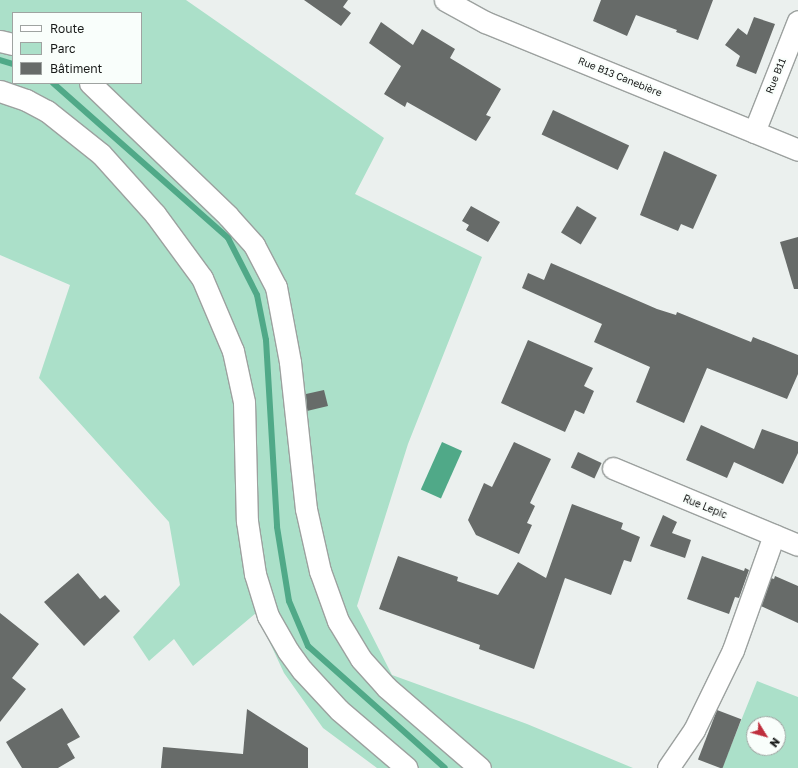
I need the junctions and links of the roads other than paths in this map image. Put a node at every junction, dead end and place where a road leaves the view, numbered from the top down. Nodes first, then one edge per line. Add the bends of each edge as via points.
1 (452, 2) edge
2 (798, 21) edge
3 (0, 41) edge
4 (12, 44) edge
5 (91, 84) edge
6 (0, 91) edge
7 (754, 132) junction
8 (798, 150) edge
9 (613, 468) dead end
10 (774, 535) junction
11 (798, 545) edge
12 (407, 768) edge
13 (480, 768) edge
14 (668, 768) edge

1 - 7 street, Rue B13 Canebière
2 - 7 street, Rue B11
3 - 4 street
5 - 13 street via 228,216 254,245 278,294 290,362 306,509 320,571 338,621 361,658 386,687
6 - 12 street via 47,111 101,154 155,214 202,278 233,351 244,402 247,521 255,574 268,616 302,670 339,710
7 - 8 street, Rue B13 Canebière
9 - 10 street, Rue Lepic
10 - 11 street, Rue Lepic
10 - 14 street via 733,650 694,730

